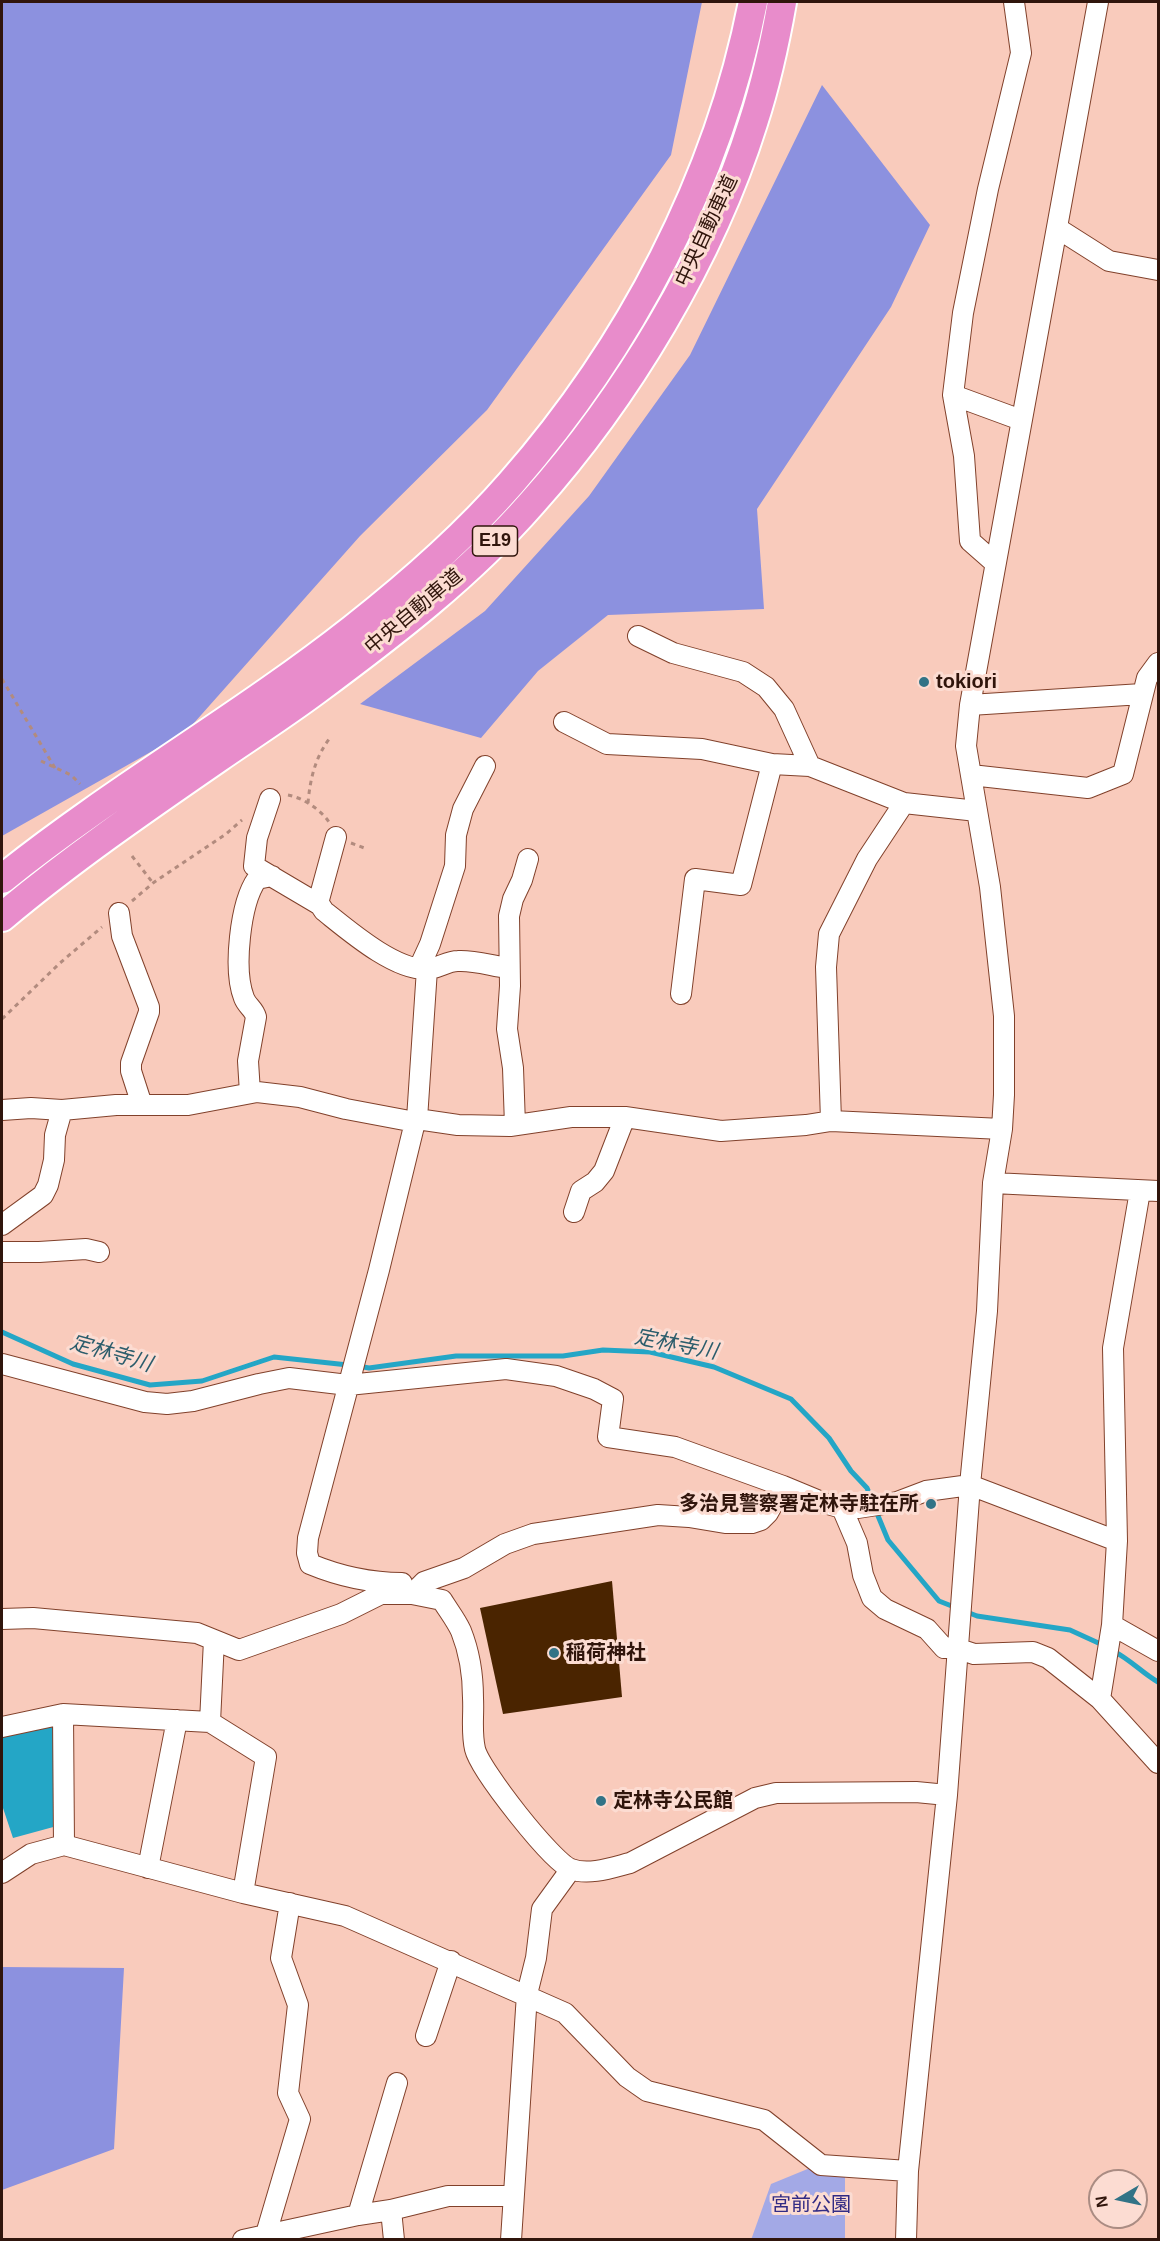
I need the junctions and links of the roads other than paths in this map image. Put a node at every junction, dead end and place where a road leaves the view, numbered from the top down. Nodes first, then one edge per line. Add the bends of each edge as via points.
1 (753, 2) edge
2 (782, 2) edge
3 (1014, 2) edge
4 (1098, 2) edge
5 (1057, 228) junction
6 (1158, 270) edge
7 (953, 395) junction
8 (1022, 420) junction
9 (995, 563) junction
10 (638, 636) dead end
11 (1158, 663) edge
12 (1143, 694) junction
13 (970, 705) junction
14 (564, 722) dead end
15 (772, 764) junction
16 (485, 766) dead end
17 (810, 766) junction
18 (971, 775) junction
19 (270, 799) road end
20 (904, 803) junction
21 (977, 811) junction
22 (336, 837) road end
23 (528, 859) dead end
24 (272, 876) junction
25 (2, 879) edge
26 (318, 903) junction
27 (119, 913) road end
28 (2, 917) edge
29 (508, 968) junction
30 (423, 969) junction
31 (681, 994) dead end
32 (250, 1093) junction
33 (142, 1105) junction
34 (2, 1110) edge
35 (62, 1110) junction
36 (625, 1117) junction
37 (416, 1121) junction
38 (831, 1121) junction
39 (514, 1125) junction
40 (1002, 1128) junction
41 (993, 1184) junction
42 (1149, 1191) edge
43 (574, 1212) dead end
44 (2, 1225) edge
45 (2, 1252) edge
46 (99, 1252) dead end
47 (2, 1364) edge
48 (348, 1385) junction
49 (970, 1485) junction
50 (783, 1486) junction
51 (842, 1508) junction
52 (1117, 1540) junction
53 (415, 1590) junction
54 (2, 1619) edge
55 (1112, 1625) junction
56 (214, 1640) junction
57 (959, 1648) junction
58 (1158, 1652) edge
59 (1100, 1698) junction
60 (63, 1714) junction
61 (177, 1720) junction
62 (210, 1722) junction
63 (2, 1727) edge
64 (1158, 1763) edge
65 (947, 1795) junction
66 (64, 1845) junction
67 (148, 1868) junction
68 (571, 1869) junction
69 (2, 1873) edge
70 (243, 1893) junction
71 (290, 1903) junction
72 (451, 1961) junction
73 (527, 1994) junction
74 (426, 2036) dead end
75 (397, 2083) dead end
76 (908, 2171) junction
77 (513, 2196) junction
78 (391, 2210) junction
79 (358, 2215) junction
80 (266, 2234) junction
81 (243, 2240) edge
82 (394, 2240) edge
83 (511, 2240) edge
84 (906, 2240) edge

1 - 25 highway, 中央自動車道 / E19 via 724,114 666,254 595,375 510,484 458,538 352,629
2 - 28 highway, 中央自動車道 / E19 via 753,124 693,267 620,391 531,505 476,560 368,651 96,843
3 - 7 street via 1021,53 963,313
4 - 5 street
5 - 6 street via 1109,261
5 - 8 street
7 - 8 street
7 - 9 street via 964,456 970,541
8 - 9 street
9 - 13 street
10 - 17 street via 673,653 743,672 766,687 784,710
11 - 12 street via 1147,678
12 - 13 street
12 - 18 street via 1124,774 1088,788
13 - 18 street via 966,746
14 - 15 street via 607,744 702,749
15 - 17 street
15 - 31 street via 741,885 695,879
16 - 30 street via 463,809 456,835 455,866
17 - 20 street
18 - 21 street
19 - 24 street via 257,838 254,866
20 - 21 street
20 - 38 street via 867,859 829,934 826,967
21 - 40 street via 1004,1016
22 - 26 street
23 - 29 street via 509,916
24 - 26 street
24 - 32 street via 257,879 252,886 239,956 244,999 256,1017 248,1061
26 - 30 street via 374,950
27 - 33 street via 122,936 149,1007 131,1062
29 - 30 street via 460,960
29 - 39 street via 507,1029 513,1068
30 - 37 street
32 - 33 street via 188,1105
32 - 37 street via 300,1097
33 - 35 street
34 - 35 street
35 - 44 street via 54,1160 43,1195
36 - 38 street via 721,1131
36 - 39 street via 571,1117
36 - 43 street via 604,1171 581,1191
37 - 39 street
37 - 48 street
38 - 40 street
40 - 41 street
41 - 42 street
41 - 49 street via 987,1311
42 - 52 street via 1113,1348
45 - 46 street
47 - 48 street via 156,1403 193,1401 289,1378
48 - 50 street via 506,1369 556,1376 613,1399 608,1437 675,1447
48 - 53 street via 308,1538 310,1564 347,1576 408,1582
49 - 51 street via 926,1491 897,1502
49 - 52 street
49 - 57 street
50 - 51 street
50 - 53 street via 768,1513 752,1523 657,1515 532,1534 464,1568 424,1582
51 - 57 street via 872,1598 885,1609 927,1629 944,1648
52 - 55 street
53 - 56 street via 381,1594 341,1614 239,1650
53 - 68 street via 442,1600 461,1631 470,1664 472,1729 480,1762 532,1830
54 - 56 street via 33,1618 197,1633
55 - 58 street
55 - 59 street
56 - 62 street
57 - 59 street via 974,1654 1034,1652
57 - 65 street
59 - 64 street
60 - 61 street
60 - 63 street
60 - 66 street
61 - 62 street
61 - 67 street
62 - 70 street via 267,1757
65 - 68 street via 776,1793 755,1798 630,1863
65 - 76 street
66 - 67 street
66 - 69 street via 31,1854
67 - 70 street
68 - 73 street via 542,1909
70 - 71 street
71 - 72 street via 345,1916
71 - 80 street via 281,1958 298,2005 288,2092 300,2119
72 - 73 street
72 - 74 street
73 - 76 street via 565,2013 627,2077 647,2091 764,2120 821,2165
73 - 77 street
75 - 79 street
76 - 84 street
77 - 78 street via 448,2196
77 - 83 street
78 - 79 street
78 - 82 street
79 - 80 street
80 - 81 street

